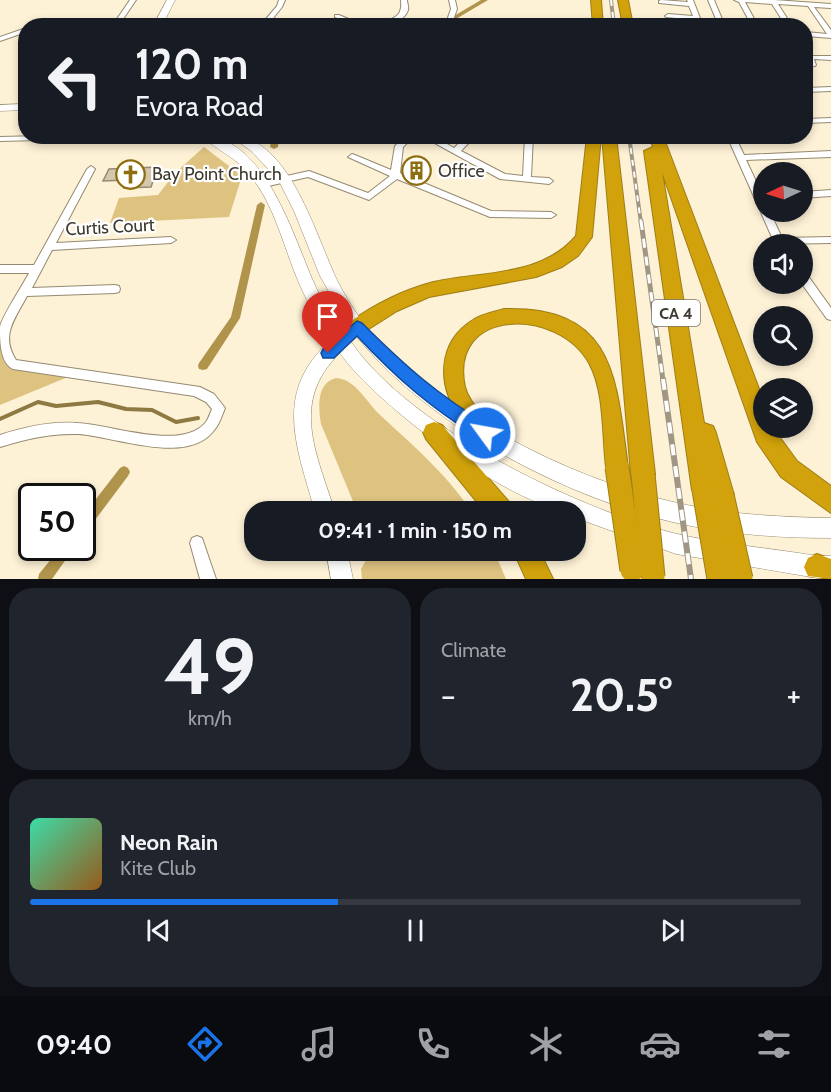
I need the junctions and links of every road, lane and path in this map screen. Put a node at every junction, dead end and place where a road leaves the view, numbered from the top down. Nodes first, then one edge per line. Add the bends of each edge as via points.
1 (133, 0) edge
2 (171, 0) edge
3 (177, 0) edge
4 (282, 0) edge
5 (404, 0) edge
6 (452, 0) edge
7 (596, 0) edge
8 (623, 0) edge
9 (711, 0) edge
10 (739, 0) edge
11 (661, 2) dead end
12 (690, 2) edge
13 (774, 2) junction
14 (809, 4) junction
15 (831, 6) edge
16 (337, 16) dead end
17 (668, 16) dead end
18 (121, 18) edge
19 (161, 18) edge
20 (169, 18) edge
21 (270, 18) edge
22 (342, 18) edge
23 (397, 18) edge
24 (451, 18) edge
25 (597, 18) edge
26 (626, 18) edge
27 (695, 18) joint
28 (719, 18) edge
29 (750, 18) edge
30 (784, 18) edge
31 (18, 33) edge
32 (813, 34) edge
33 (831, 35) edge
34 (0, 39) edge
35 (813, 55) edge
36 (831, 58) edge
37 (831, 89) edge
38 (813, 90) edge
39 (18, 107) edge
40 (0, 108) edge
41 (813, 120) edge
42 (831, 120) edge
43 (0, 139) edge
44 (18, 139) edge
45 (218, 144) edge
46 (250, 144) edge
47 (401, 144) edge
48 (444, 144) edge
49 (463, 144) edge
50 (529, 144) edge
51 (593, 144) edge
52 (610, 144) edge
53 (649, 144) edge
54 (659, 144) edge
55 (735, 144) edge
56 (457, 150) junction
57 (831, 154) edge
58 (352, 157) dead end
59 (741, 158) junction
60 (92, 169) dead end
61 (395, 176) junction
62 (286, 179) junction
63 (527, 179) junction
64 (549, 181) dead end
65 (753, 183) edge
66 (264, 184) junction
67 (831, 193) edge
68 (813, 194) edge
69 (551, 215) dead end
70 (171, 240) dead end
71 (831, 240) edge
72 (813, 241) edge
73 (51, 247) junction
74 (0, 269) edge
75 (37, 269) junction
76 (115, 289) dead end
77 (813, 289) edge
78 (24, 292) junction
79 (831, 294) edge
80 (818, 295) junction
81 (0, 311) edge
82 (13, 311) junction
83 (831, 316) edge
84 (357, 327) junction
85 (339, 341) junction
86 (434, 432) junction
87 (485, 433) junction
88 (0, 441) edge
89 (713, 493) junction
90 (322, 501) edge
91 (492, 501) edge
92 (831, 501) edge
93 (831, 528) edge
94 (197, 543) dead end
95 (338, 561) edge
96 (531, 561) edge
97 (826, 569) edge
98 (643, 576) edge
99 (208, 579) edge
100 (342, 579) edge
101 (540, 579) edge
102 (719, 579) edge
103 (741, 579) edge

1 - 18 street
2 - 19 main road
3 - 20 main road
4 - 21 street
5 - 23 street via 405,10
6 - 24 street
7 - 25 highway
8 - 26 highway
9 - 28 street
10 - 13 street
10 - 29 street
11 - 12 street
12 - 27 street
13 - 14 street
13 - 30 street
14 - 15 street
14 - 33 street
16 - 22 street
17 - 27 street
31 - 34 street
32 - 33 street
35 - 36 street
37 - 38 street
39 - 40 main road
41 - 42 street
43 - 44 street
45 - 66 main road via 250,166
46 - 62 main road
47 - 61 street
48 - 56 street
49 - 56 street
50 - 63 street
51 - 84 highway via 585,237 567,257 544,268 429,291 384,310
52 - 98 highway, CA 4, bridge via 643,474
53 - 89 highway, CA 4 via 680,340
54 - 92 highway via 765,435 789,469
55 - 59 street
56 - 63 street via 503,177
57 - 59 street
58 - 61 street
59 - 65 street
60 - 73 street
61 - 62 street via 369,197 320,176
61 - 69 street via 490,214
62 - 66 street
62 - 84 main road via 324,269
63 - 64 street
66 - 85 main road via 303,276
67 - 68 street
70 - 73 street, Curtis Court
71 - 72 street
73 - 75 street
74 - 75 street
75 - 78 street
76 - 78 street
77 - 80 street
78 - 82 street
79 - 80 street
80 - 83 street
81 - 82 street
82 - 88 street via 2,333 3,350 13,364 178,387 210,398 219,408 215,424 193,440 132,439 87,429 56,429
84 - 85 main road
84 - 87 main road via 393,365 440,404
85 - 86 main road via 374,382
85 - 90 main road via 310,375 301,401 302,429
86 - 91 highway
86 - 97 main road via 563,504 671,542
87 - 93 main road via 572,478 666,510 775,528
87 - 98 highway, bridge via 455,388 453,369 457,351 472,331 492,318 528,314 565,326 581,338 595,354 604,379 617,467
89 - 102 highway, bridge
89 - 103 highway, bridge
94 - 99 street
95 - 100 main road
96 - 101 highway

